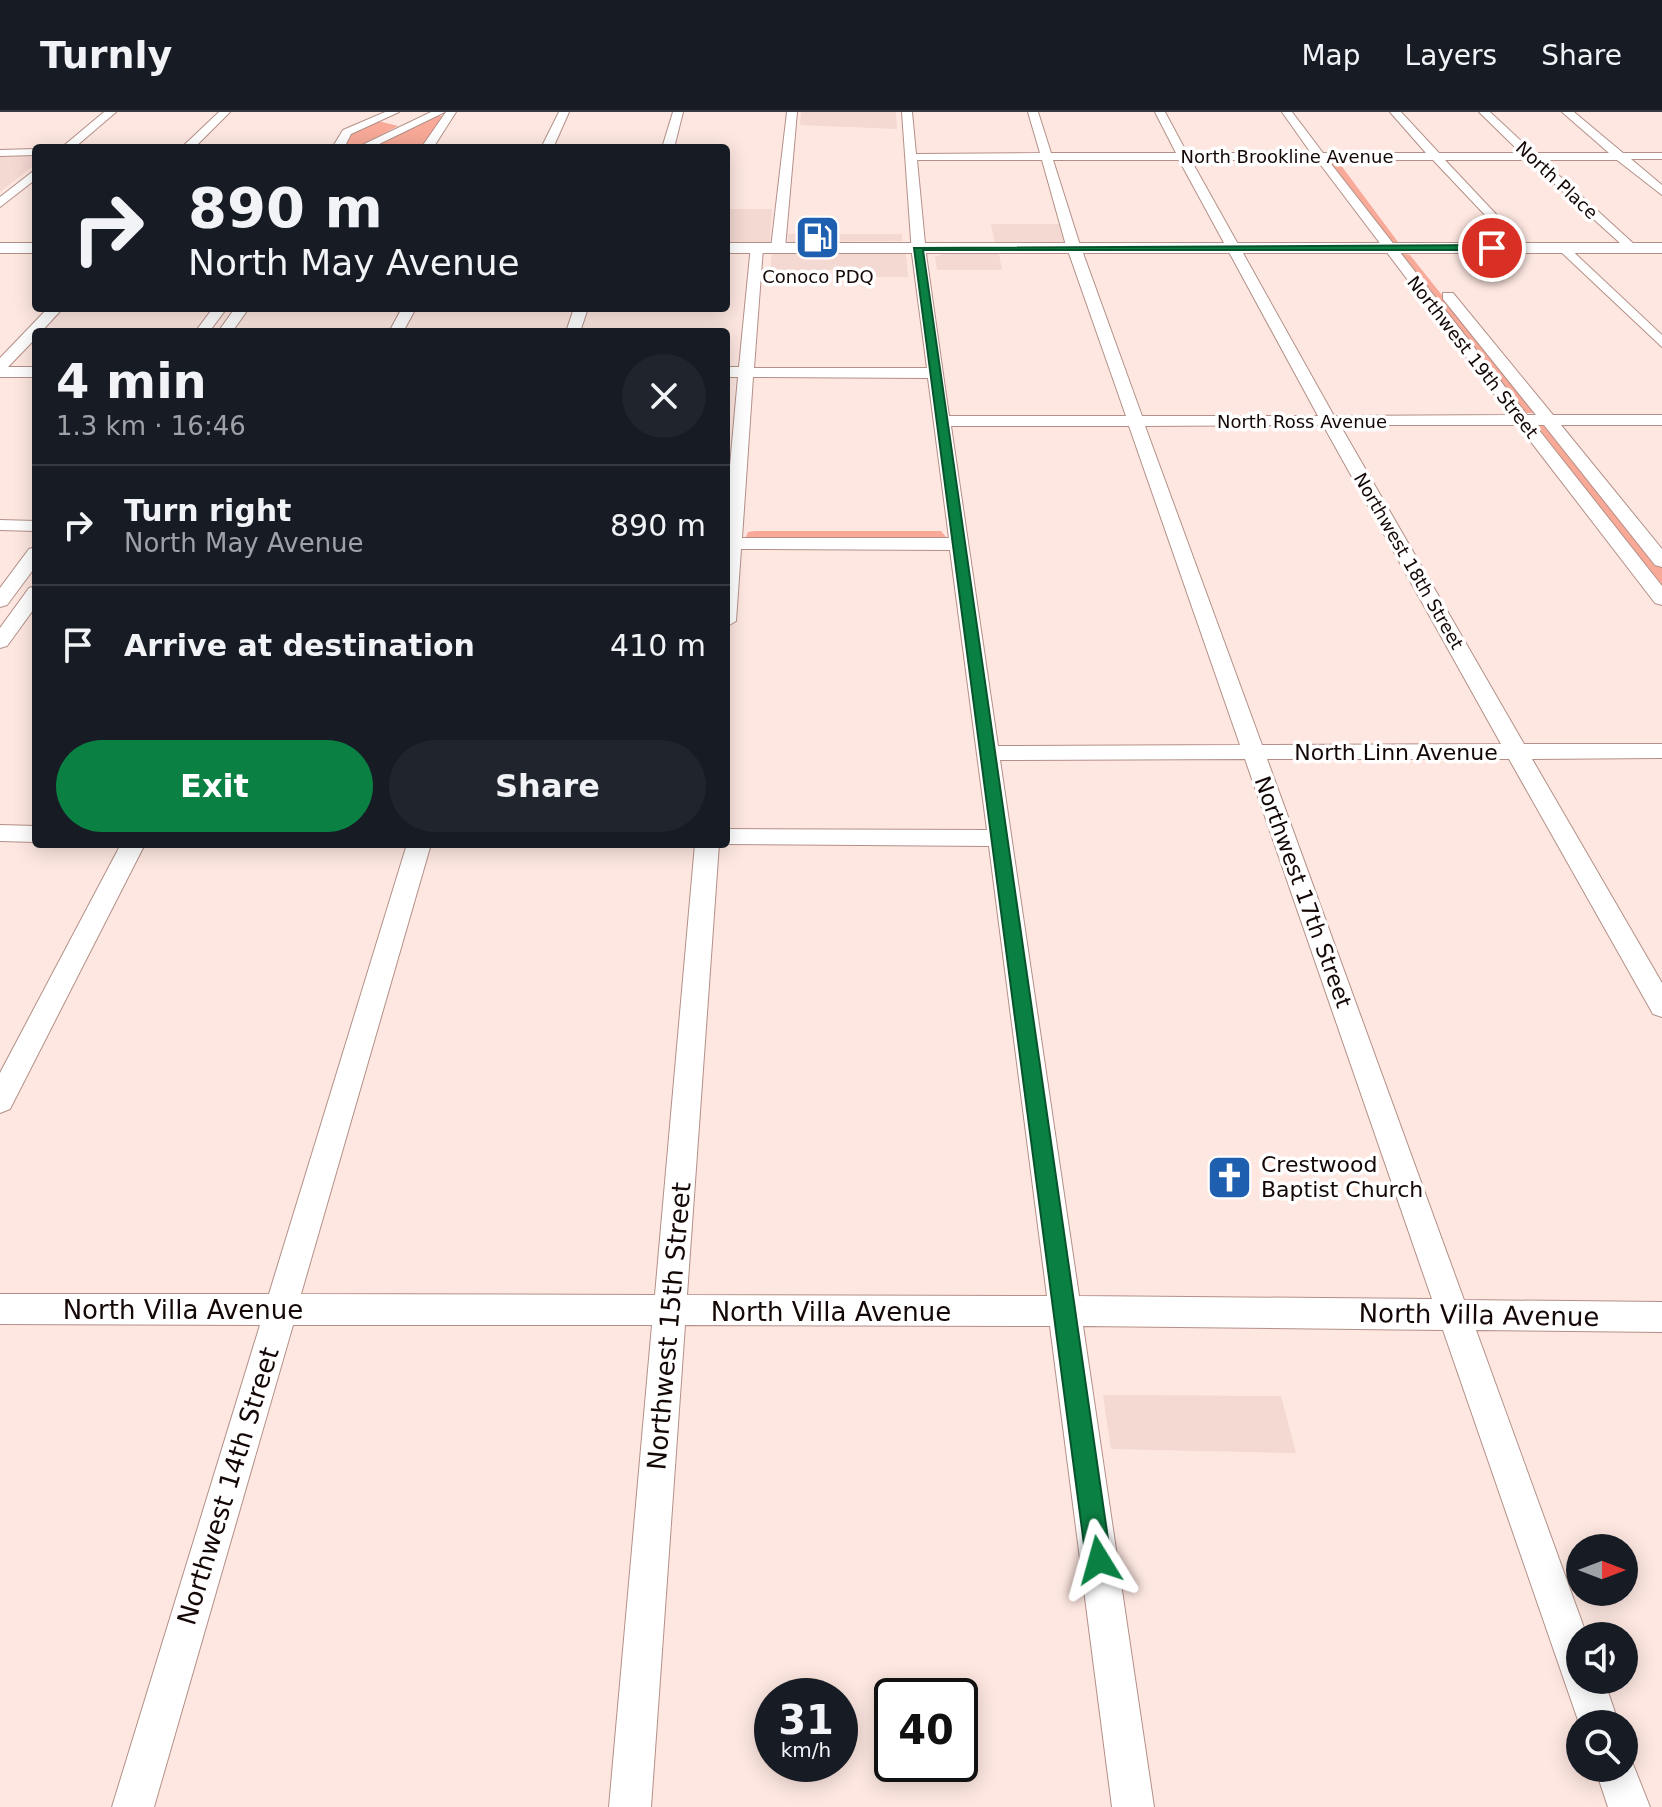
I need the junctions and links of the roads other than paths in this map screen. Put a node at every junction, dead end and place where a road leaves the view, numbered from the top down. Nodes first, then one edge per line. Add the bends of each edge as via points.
1 (111, 112) edge
2 (225, 112) edge
3 (394, 112) edge
4 (440, 112) edge
5 (451, 112) edge
6 (564, 112) edge
7 (678, 112) edge
8 (792, 112) edge
9 (907, 112) edge
10 (1033, 112) edge
11 (1160, 112) edge
12 (1287, 112) edge
13 (1304, 112) edge
14 (1395, 112) edge
15 (1484, 112) edge
16 (1567, 112) edge
17 (360, 115) dead end
18 (377, 118) junction
19 (410, 124) junction
20 (72, 144) edge
21 (191, 144) edge
22 (340, 144) edge
23 (370, 144) edge
24 (430, 144) edge
25 (549, 144) edge
26 (669, 144) edge
27 (32, 152) edge
28 (0, 153) edge
29 (1046, 156) junction
30 (1182, 156) junction
31 (1319, 156) junction
32 (1338, 156) junction
33 (1436, 156) junction
34 (1531, 156) junction
35 (1620, 156) junction
36 (1662, 156) edge
37 (911, 157) junction
38 (32, 176) edge
39 (1662, 191) edge
40 (0, 203) edge
41 (0, 248) edge
42 (32, 248) edge
43 (730, 248) edge
44 (756, 248) junction
45 (778, 248) junction
46 (918, 248) junction
47 (1074, 248) junction
48 (1231, 248) junction
49 (1387, 248) junction
50 (1409, 248) junction
51 (1520, 248) junction
52 (1565, 248) junction
53 (1630, 248) junction
54 (1662, 248) edge
55 (52, 312) edge
56 (38, 328) edge
57 (32, 335) edge
58 (1662, 343) edge
59 (0, 370) edge
60 (32, 372) edge
61 (730, 372) edge
62 (747, 372) junction
63 (935, 373) junction
64 (1330, 420) junction
65 (1522, 420) junction
66 (1548, 420) junction
67 (1662, 420) edge
68 (942, 421) junction
69 (1136, 421) junction
70 (0, 525) edge
71 (32, 526) edge
72 (730, 535) edge
73 (958, 536) junction
74 (0, 542) edge
75 (32, 542) edge
76 (32, 558) edge
77 (1662, 561) edge
78 (32, 598) edge
79 (1662, 599) edge
80 (0, 601) edge
81 (0, 642) edge
82 (1662, 751) edge
83 (1253, 752) junction
84 (1517, 752) junction
85 (986, 753) junction
86 (0, 833) edge
87 (32, 834) edge
88 (730, 837) edge
89 (998, 838) junction
90 (131, 848) edge
91 (418, 848) edge
92 (707, 848) edge
93 (1662, 1007) edge
94 (0, 1101) edge
95 (0, 1309) edge
96 (280, 1310) junction
97 (1064, 1311) junction
98 (670, 1312) junction
99 (1453, 1315) junction
100 (1662, 1317) edge
101 (1566, 1631) edge
102 (1620, 1782) edge
103 (133, 1807) edge
104 (630, 1807) edge
105 (1133, 1807) edge
106 (1629, 1807) edge

1 - 20 street
2 - 21 street
3 - 18 street
4 - 19 street
5 - 24 street
6 - 25 street
7 - 26 street
8 - 45 street
9 - 37 street
10 - 29 street, Northwest 17th Street
11 - 30 street, Northwest 18th Street
12 - 31 street, Northwest 19th Street
13 - 32 street, Northwest 19th Street
14 - 33 street
15 - 34 street, North Place
16 - 35 street
17 - 18 street
18 - 19 street
18 - 22 street via 347,132
19 - 23 street
27 - 28 street
29 - 30 street, North Brookline Avenue
29 - 37 street, North Brookline Avenue
29 - 47 street, Northwest 17th Street
30 - 31 street, North Brookline Avenue
30 - 48 street, Northwest 18th Street
31 - 32 street, North Brookline Avenue
31 - 49 street, Northwest 19th Street
32 - 33 street, North Brookline Avenue
32 - 50 street, Northwest 19th Street
33 - 34 street, North Brookline Avenue
33 - 51 street
34 - 35 street, North Brookline Avenue
34 - 53 street, North Place
35 - 36 street, North Brookline Avenue
35 - 39 street
37 - 46 street
38 - 40 street
41 - 42 main road
43 - 44 main road
44 - 45 main road
44 - 62 street
45 - 46 main road
46 - 47 main road
46 - 63 street
47 - 48 main road
47 - 69 street, Northwest 17th Street
48 - 49 main road
48 - 64 street, Northwest 18th Street
49 - 50 main road
49 - 65 street, Northwest 19th Street
50 - 51 main road
50 - 66 street, Northwest 19th Street
51 - 52 main road
52 - 53 main road
52 - 58 street
53 - 54 main road
55 - 56 street
57 - 59 street
59 - 60 street
61 - 62 street
62 - 63 street
62 - 72 street
63 - 68 street
64 - 65 street, North Ross Avenue
64 - 69 street, North Ross Avenue
64 - 84 street, Northwest 18th Street
65 - 66 street, North Ross Avenue
65 - 79 street, Northwest 19th Street
66 - 67 street, North Ross Avenue
66 - 77 street, Northwest 19th Street
68 - 69 street, North Ross Avenue
68 - 73 street
69 - 83 street, Northwest 17th Street
70 - 71 street
72 - 73 street
73 - 85 street
74 - 75 street
76 - 80 street
78 - 81 street
82 - 84 street, North Linn Avenue
83 - 84 street, North Linn Avenue
83 - 85 street, North Linn Avenue
83 - 99 street, Northwest 17th Street
84 - 93 street, Northwest 18th Street
85 - 89 street
86 - 87 street
88 - 89 street
89 - 97 street
90 - 94 street
91 - 96 street, Northwest 14th Street
92 - 98 street, Northwest 15th Street
95 - 96 street, North Villa Avenue
96 - 98 street, North Villa Avenue
96 - 103 street, Northwest 14th Street
97 - 98 street, North Villa Avenue
97 - 99 street, North Villa Avenue
97 - 105 street
98 - 104 street, Northwest 15th Street
99 - 100 street, North Villa Avenue
99 - 101 street, Northwest 17th Street
102 - 106 street

